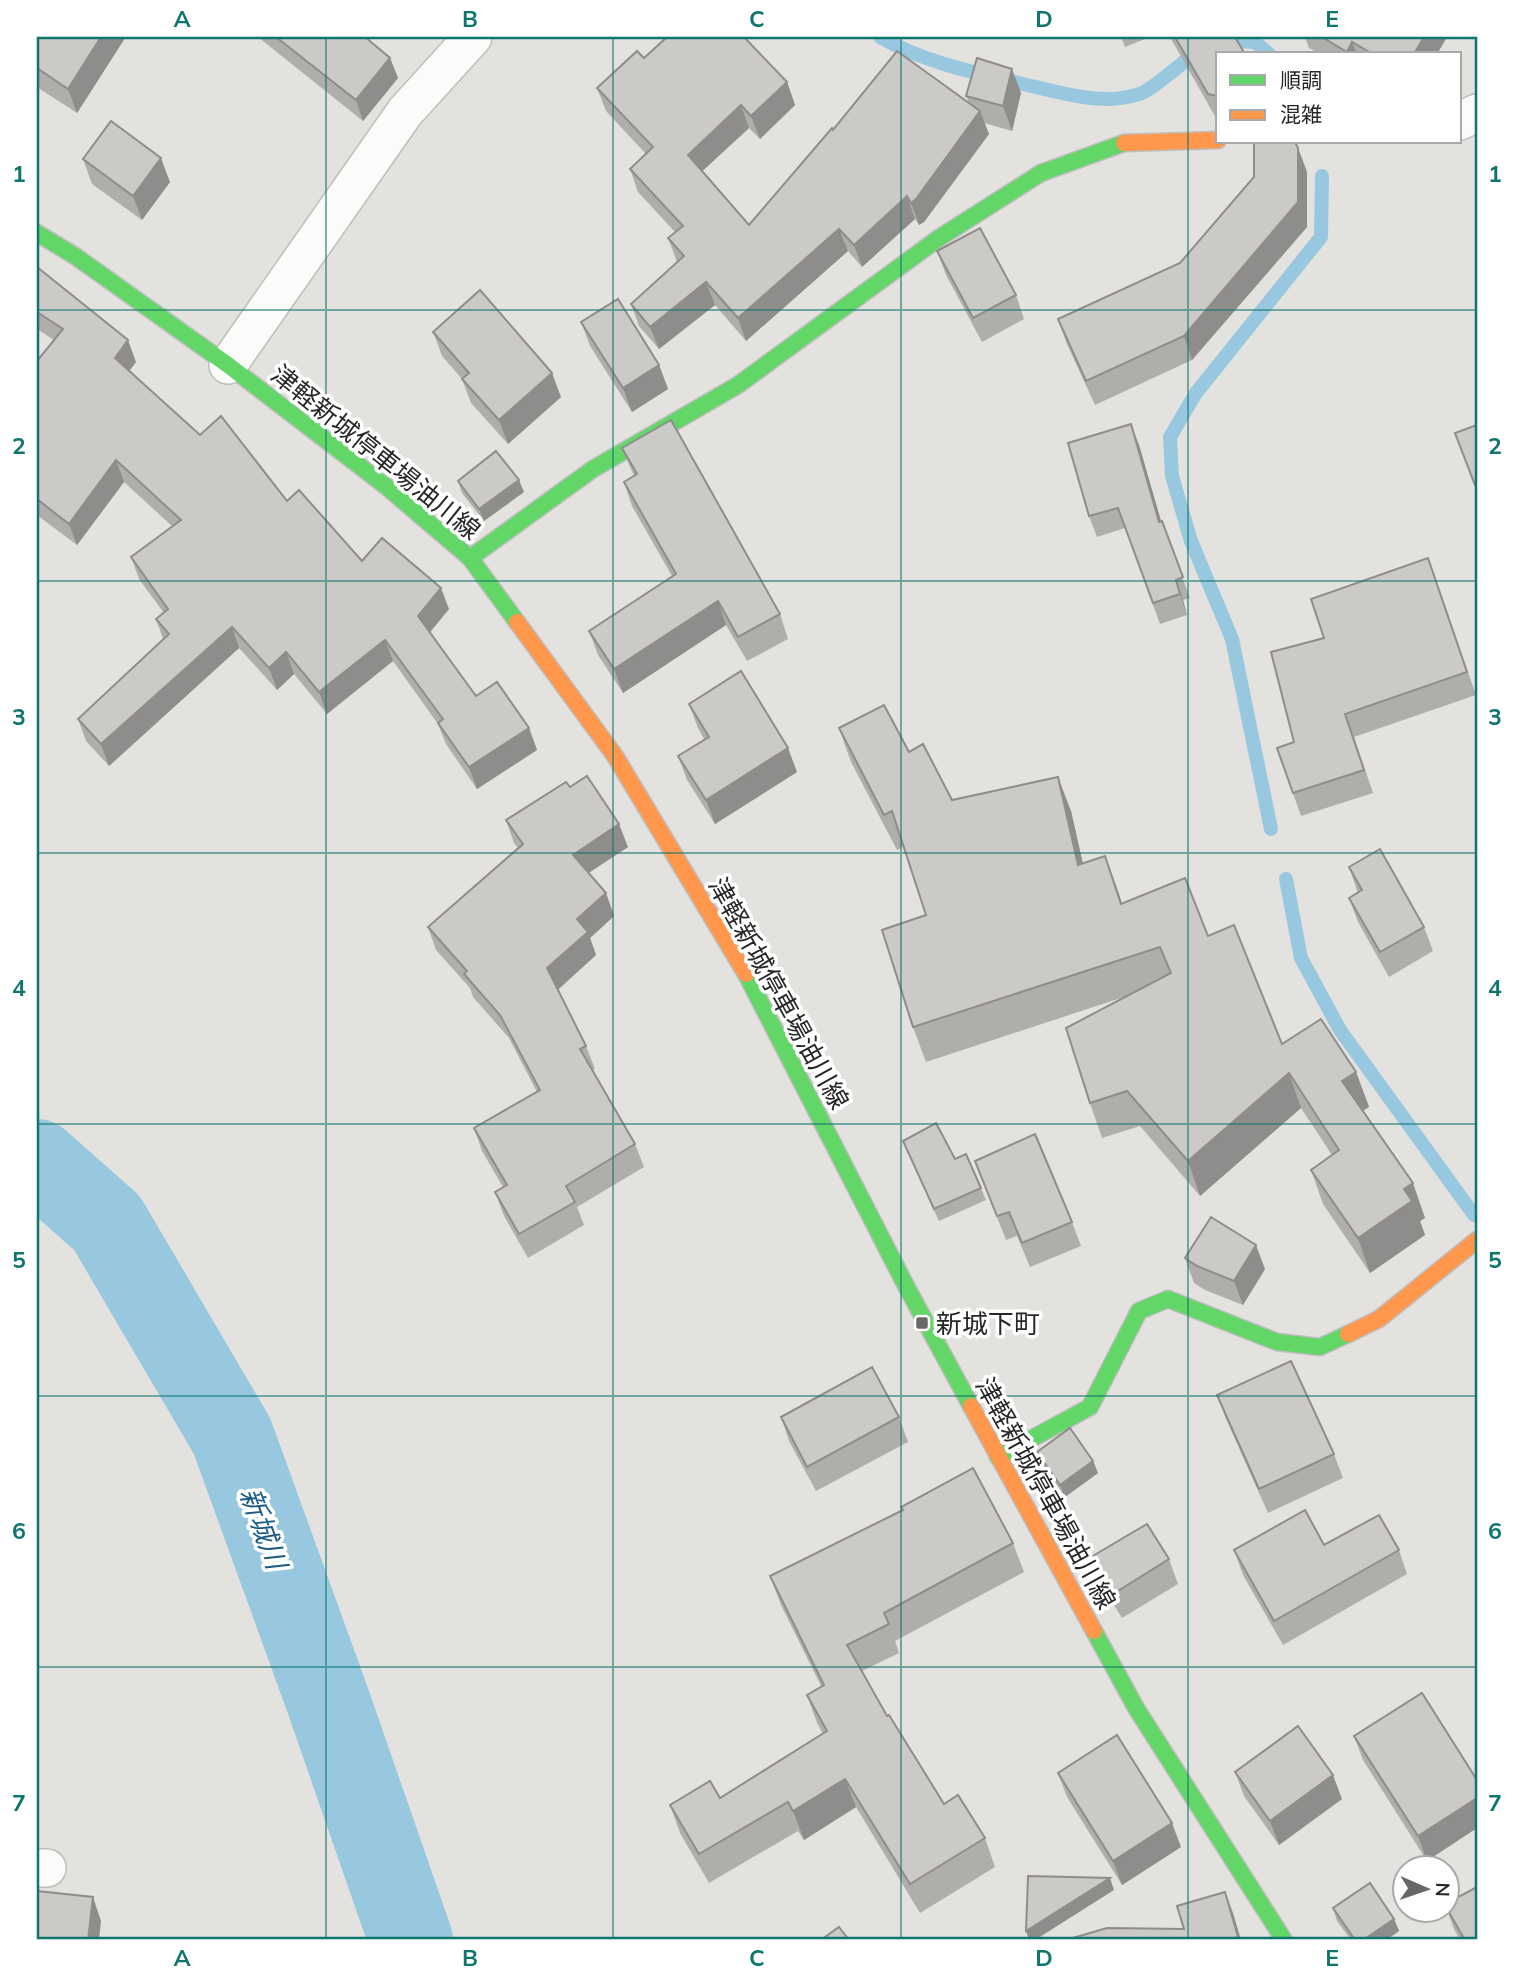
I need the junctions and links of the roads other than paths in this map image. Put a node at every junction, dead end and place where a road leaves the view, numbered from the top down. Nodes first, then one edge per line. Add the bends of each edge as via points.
1 (473, 37) edge
2 (1216, 141) edge
3 (37, 233) edge
4 (228, 365) junction
5 (470, 558) junction
6 (1477, 1240) edge
7 (998, 1457) junction
8 (1284, 1940) edge

1 - 4 street via 405,112
2 - 5 main road via 1121,143 1041,173 939,238 738,384 593,469
3 - 4 main road, 津軽新城停車場油川線
4 - 5 main road, 津軽新城停車場油川線 via 387,487
5 - 7 main road, 津軽新城停車場油川線 via 615,756 754,988
6 - 7 main road via 1379,1320 1320,1347 1277,1342 1168,1299 1139,1311 1090,1407
7 - 8 main road, 津軽新城停車場油川線 via 1136,1708

